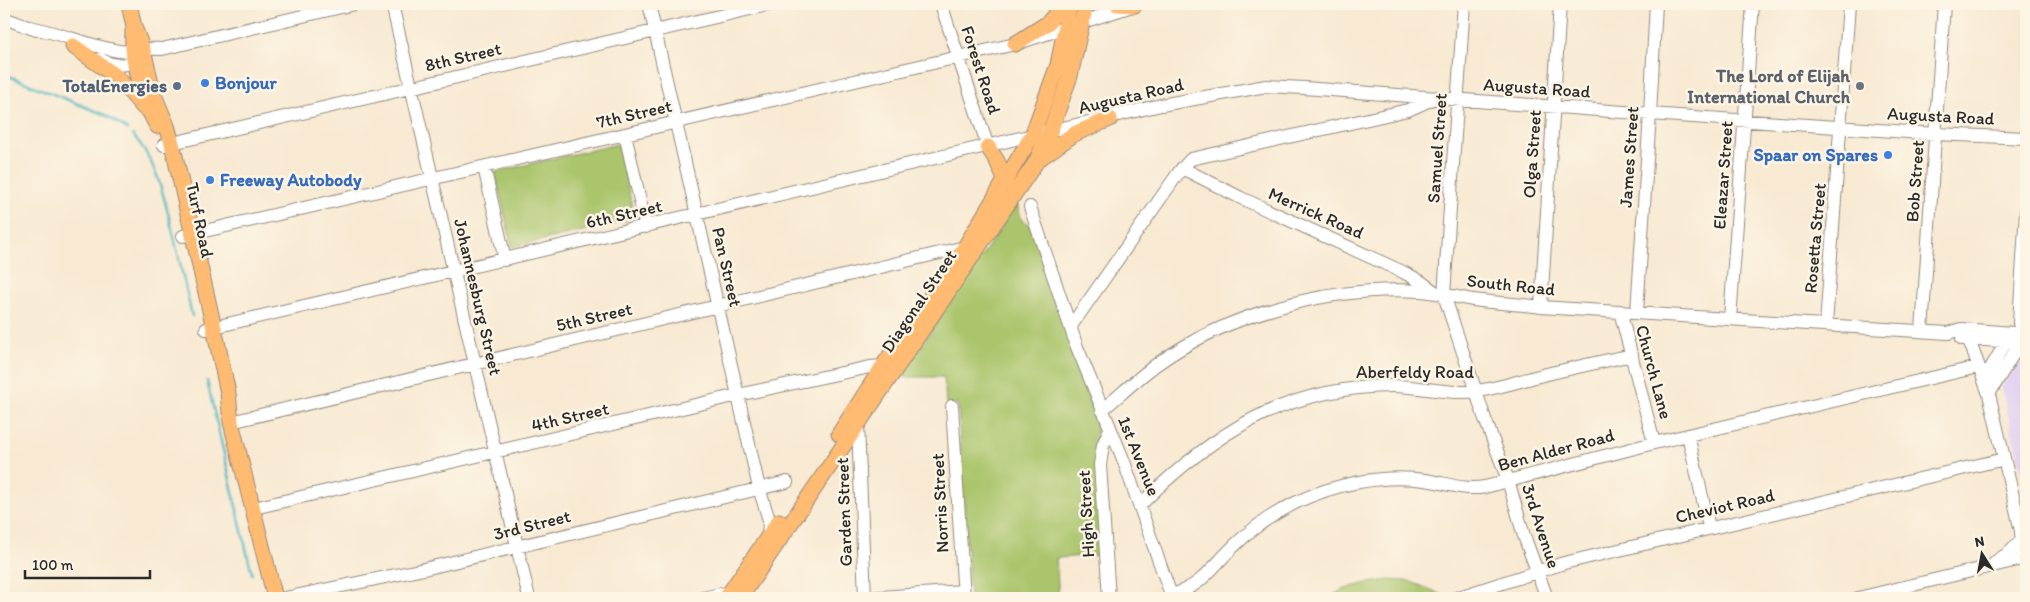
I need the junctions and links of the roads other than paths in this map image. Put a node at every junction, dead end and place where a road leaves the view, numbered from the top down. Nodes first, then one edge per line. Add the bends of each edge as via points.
1 (129, 4) edge
2 (354, 4) edge
3 (392, 4) edge
4 (649, 4) edge
5 (771, 4) edge
6 (941, 4) edge
7 (1064, 4) edge
8 (1070, 4) edge
9 (1086, 4) edge
10 (1117, 4) edge
11 (1137, 4) edge
12 (1464, 4) edge
13 (1560, 4) edge
14 (1656, 4) edge
15 (1753, 4) edge
16 (1849, 4) edge
17 (1944, 4) edge
18 (4, 18) edge
19 (1082, 22) junction
20 (29, 27) junction
21 (1065, 27) junction
22 (655, 31) junction
23 (1015, 44) junction
24 (73, 46) junction
25 (139, 56) junction
26 (959, 56) junction
27 (411, 87) junction
28 (1437, 97) junction
29 (1457, 99) junction
30 (1553, 106) junction
31 (149, 112) junction
32 (1650, 114) junction
33 (1110, 118) junction
34 (1744, 120) junction
35 (676, 122) junction
36 (1841, 127) junction
37 (1050, 132) junction
38 (625, 134) junction
39 (1936, 134) junction
40 (1032, 136) junction
41 (2026, 138) edge
42 (168, 144) junction
43 (988, 147) junction
44 (1036, 162) junction
45 (484, 167) junction
46 (1182, 168) junction
47 (432, 179) junction
48 (1006, 182) junction
49 (1030, 207) dead end
50 (2026, 210) edge
51 (697, 215) junction
52 (646, 227) junction
53 (188, 235) junction
54 (965, 247) junction
55 (505, 260) junction
56 (454, 272) junction
57 (1440, 294) junction
58 (717, 306) junction
59 (1541, 307) junction
60 (1620, 311) junction
61 (1636, 312) junction
62 (1730, 319) junction
63 (1826, 325) junction
64 (1070, 326) junction
65 (210, 329) junction
66 (1922, 331) junction
67 (1948, 333) junction
68 (2019, 335) edge
69 (1969, 340) junction
70 (1632, 355) junction
71 (475, 364) junction
72 (1978, 367) junction
73 (889, 368) junction
74 (1984, 380) junction
75 (1476, 392) junction
76 (1989, 394) junction
77 (738, 395) junction
78 (952, 406) dead end
79 (1102, 410) junction
80 (231, 422) junction
81 (858, 425) junction
82 (1110, 429) junction
83 (1688, 435) junction
84 (1654, 443) junction
85 (496, 452) junction
86 (2004, 458) junction
87 (1508, 480) junction
88 (787, 482) dead end
89 (759, 488) junction
90 (1140, 505) junction
91 (254, 508) junction
92 (1709, 527) junction
93 (768, 538) junction
94 (2023, 538) edge
95 (518, 547) junction
96 (2025, 559) edge
97 (1984, 568) junction
98 (1537, 571) junction
99 (964, 595) edge
100 (1885, 595) edge
101 (732, 596) edge
102 (1172, 597) edge
103 (275, 598) edge
104 (285, 598) edge
105 (529, 598) edge
106 (702, 598) edge
107 (866, 598) edge
108 (1109, 598) edge
109 (1456, 598) edge
110 (1547, 598) edge
111 (1858, 598) edge

1 - 25 main road, Turf Road
2 - 25 street
3 - 27 street, Johannesburg Street
4 - 22 street, Pan Street
5 - 22 street, 8th Street
6 - 26 street, Forest Road
7 - 23 main road via 1048,24
8 - 21 main road, Diagonal Street
9 - 19 main road, Diagonal Street
10 - 11 main road
11 - 19 street, 7th Street
12 - 29 street, Samuel Street
13 - 30 street, Olga Street
14 - 32 street, James Street
15 - 34 street, Eleazar Street
16 - 36 street, Rosetta Street
17 - 39 street, Bob Street
18 - 20 street
19 - 21 street, 7th Street
19 - 37 main road, Diagonal Street via 1070,76
20 - 24 street
20 - 25 street
21 - 23 street, 7th Street
21 - 40 main road, Diagonal Street via 1058,65
22 - 27 street, 8th Street
22 - 35 street, Pan Street
23 - 26 street, 7th Street
24 - 25 street via 115,66
24 - 31 main road via 111,72
25 - 31 main road, Turf Road
25 - 42 main road, Turf Road via 167,126
26 - 35 street, 7th Street
26 - 43 street, Forest Road
27 - 42 street, 8th Street
27 - 47 street, Johannesburg Street
28 - 29 street, Augusta Road
28 - 33 street, Augusta Road via 1266,86
28 - 46 street via 1408,110 1200,155
29 - 30 street, Augusta Road
29 - 57 street, Samuel Street
30 - 32 street, Augusta Road
30 - 59 street, Olga Street
31 - 42 main road, Turf Road
32 - 34 street, Augusta Road
32 - 61 street, James Street
33 - 37 street, Augusta Road
33 - 44 main road via 1074,134
34 - 36 street, Augusta Road
34 - 62 street, Eleazar Street
35 - 38 street, 7th Street
35 - 51 street, Pan Street
36 - 39 street, Augusta Road
36 - 63 street, Rosetta Street
37 - 40 street, 6th Street
37 - 44 main road, Diagonal Street
38 - 45 street, 7th Street
38 - 52 street
39 - 41 street, Augusta Road
39 - 66 street, Bob Street
40 - 43 street, 6th Street
40 - 48 main road, Diagonal Street
42 - 53 main road, Turf Road
43 - 48 main road
43 - 51 street, 6th Street
44 - 73 main road, Diagonal Street
45 - 47 street, 7th Street
45 - 55 street
46 - 57 street, Merrick Road via 1403,272
46 - 64 street
47 - 53 street, 7th Street
47 - 56 street, Johannesburg Street
48 - 54 main road, Diagonal Street
49 - 64 street, 1st Avenue
50 - 68 street
51 - 52 street, 6th Street
51 - 58 street, Pan Street
52 - 55 street, 6th Street
53 - 65 main road, Turf Road
54 - 58 street, 5th Street
54 - 73 main road, Diagonal Street
55 - 56 street, 6th Street
56 - 65 street, 6th Street
56 - 71 street, Johannesburg Street
57 - 59 street, South Road
57 - 75 street, 3rd Avenue
57 - 79 street, South Road via 1383,291 1339,294 1282,306 1200,339 1158,363
58 - 71 street, 5th Street
58 - 77 street, Pan Street
59 - 60 street, South Road
60 - 61 street, South Road
60 - 70 street, Church Lane
61 - 62 street, South Road
62 - 63 street, South Road
63 - 66 street, South Road
64 - 79 street, 1st Avenue
65 - 80 main road, Turf Road
66 - 67 street, South Road
67 - 68 street, South Road via 1961,330
67 - 69 street, South Road
68 - 69 street, South Road
68 - 74 street
68 - 76 street
69 - 72 street
70 - 75 street, Aberfeldy Road
70 - 84 street, Church Lane
71 - 80 street, 5th Street
71 - 85 street, Johannesburg Street
72 - 74 street
72 - 83 street, Ben Alder Road
73 - 77 street, 4th Street via 870,367
73 - 81 main road, Diagonal Street
73 - 93 main road, Diagonal Street
74 - 76 street
75 - 87 street, 3rd Avenue
75 - 90 street, Aberfeldy Road via 1408,386 1359,388 1284,405 1255,416 1210,444
76 - 86 street
77 - 85 street, 4th Street
77 - 89 street, Pan Street
78 - 99 street, Norris Street
79 - 82 street, 1st Avenue
80 - 91 main road, Turf Road
81 - 101 main road, Diagonal Street
81 - 107 street, Garden Street
82 - 90 street, 1st Avenue
82 - 108 street, High Street via 1100,465
83 - 84 street, Ben Alder Road
83 - 92 street
84 - 87 street, Ben Alder Road
85 - 91 street, 4th Street
85 - 95 street, Johannesburg Street
86 - 92 street, Cheviot Road
86 - 94 street
87 - 98 street, 3rd Avenue
87 - 102 street, Ben Alder Road via 1474,489 1399,479 1348,484 1327,490 1295,503 1263,522 1196,585
88 - 89 street, 3rd Street
89 - 93 street, Pan Street via 769,520
89 - 95 street, 3rd Street
90 - 102 street, 1st Avenue
91 - 103 main road, Turf Road
92 - 98 street, Cheviot Road
93 - 101 main road, Diagonal Street
94 - 96 street
94 - 97 street via 2010,552
95 - 104 street, 3rd Street
95 - 105 street, Johannesburg Street
96 - 97 street
97 - 100 street
98 - 109 street, Cheviot Road
98 - 110 street, 3rd Avenue
99 - 107 street
100 - 111 street
101 - 106 street

